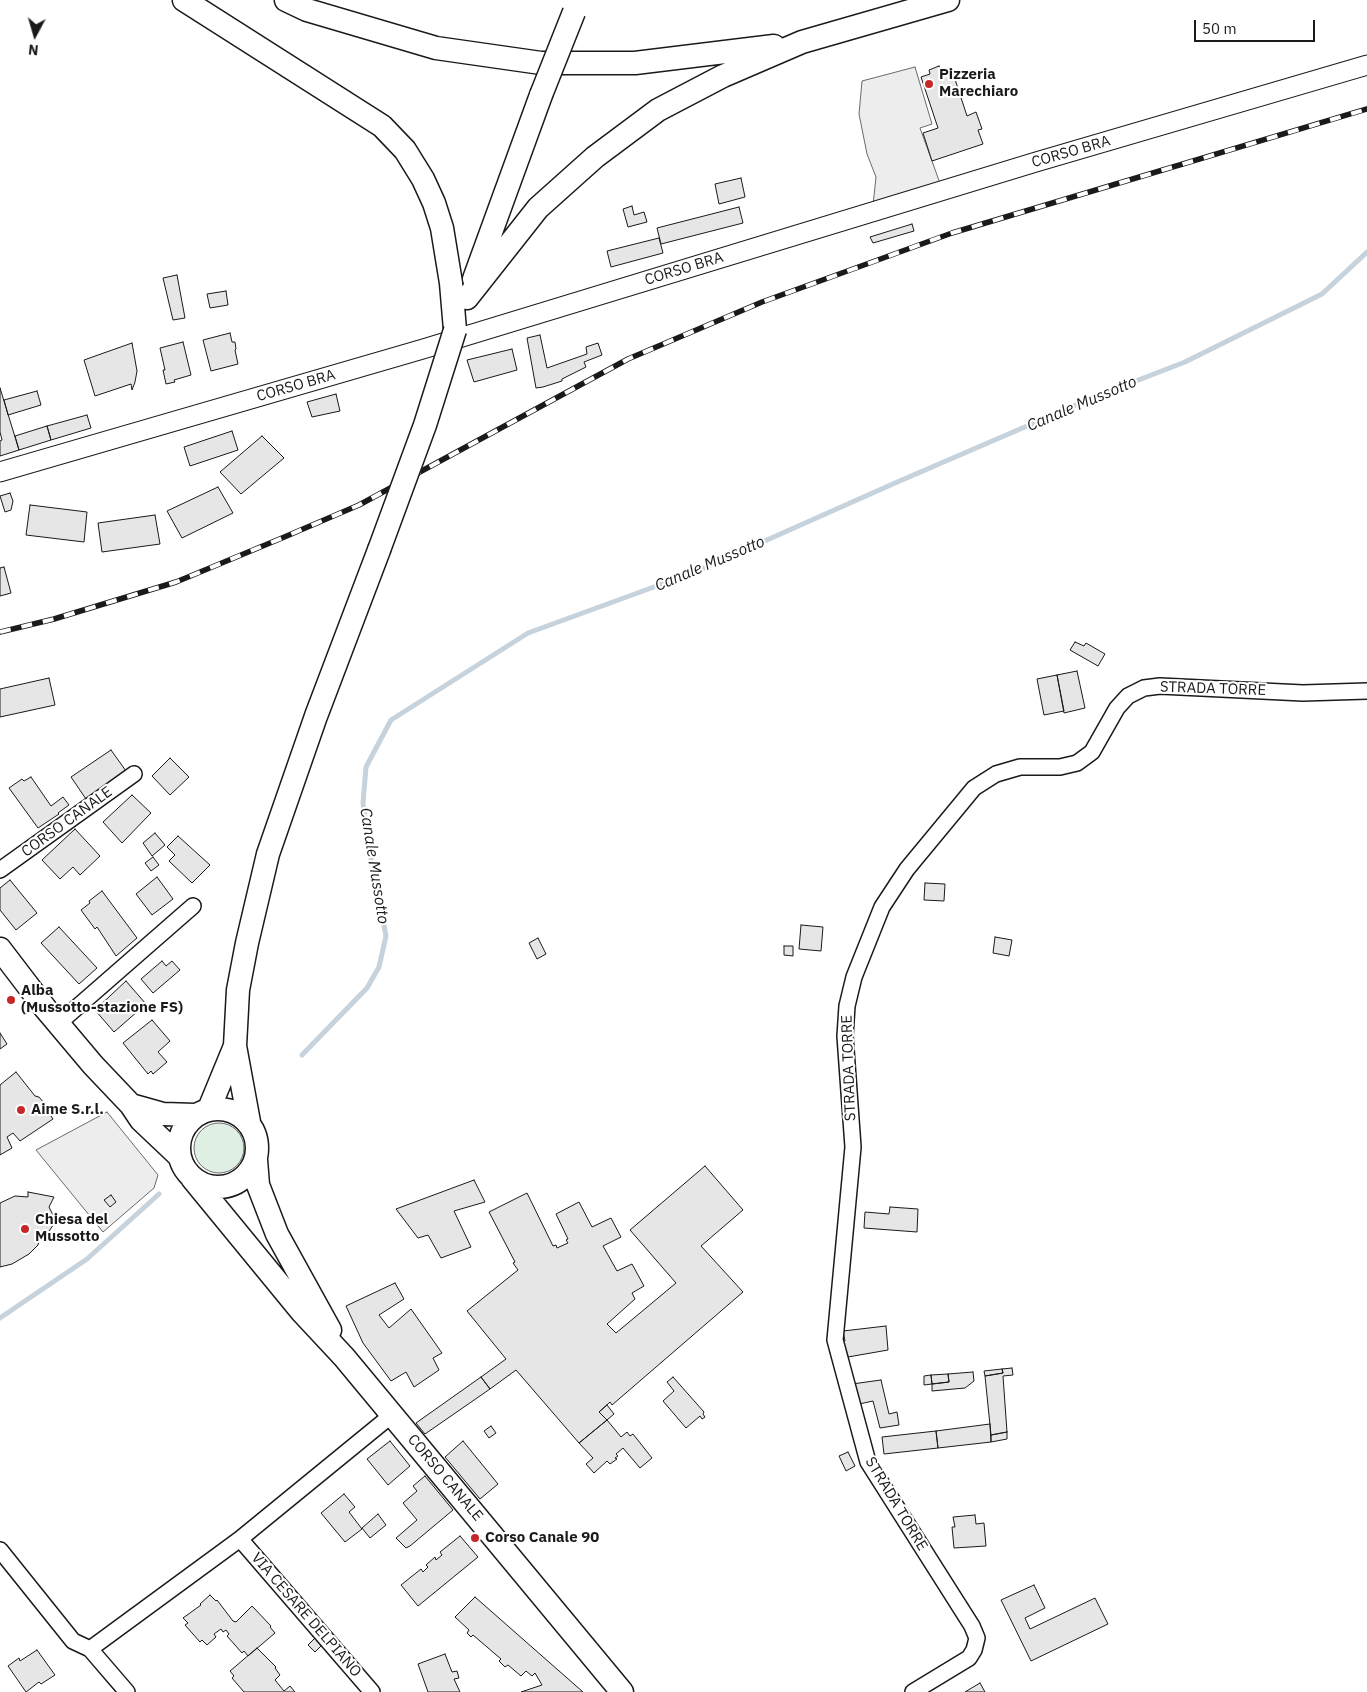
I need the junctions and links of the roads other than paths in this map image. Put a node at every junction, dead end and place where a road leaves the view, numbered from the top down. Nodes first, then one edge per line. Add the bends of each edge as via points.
1 (184, 0) edge
2 (286, 0) edge
3 (948, 0) edge
4 (577, 6) edge
5 (802, 42) junction
6 (1367, 65) edge
7 (460, 300) junction
8 (0, 472) edge
9 (1367, 691) edge
10 (134, 774) dead end
11 (0, 870) edge
12 (193, 906) dead end
13 (0, 949) edge
14 (0, 977) edge
15 (52, 1016) junction
16 (235, 1046) junction
17 (131, 1104) junction
18 (202, 1112) junction
19 (249, 1122) junction
20 (179, 1156) junction
21 (256, 1160) junction
22 (192, 1178) junction
23 (344, 1357) junction
24 (392, 1414) junction
25 (240, 1539) junction
26 (0, 1550) edge
27 (90, 1649) junction
28 (127, 1692) edge
29 (372, 1692) edge
30 (622, 1692) edge
31 (913, 1692) edge

1 - 7 main road via 382,126 405,150 434,204
2 - 5 main road via 307,10 436,48 541,63 635,63
3 - 5 main road
4 - 7 main road, bridge
5 - 7 main road via 723,76 658,110 595,157 538,208
6 - 8 street, CORSO BRA via 1027,164 423,349
7 - 16 main road, bridge via 455,330 426,425 316,716 268,854 238,990
9 - 31 street, STRADA TORRE via 1303,693 1160,686 1144,688 1128,696 1117,708 1092,752 1077,763 1060,768 1020,767 996,774 974,788 907,869 882,907 854,977 847,1006 845,1036 853,1146 835,1340 868,1462 977,1638 969,1658
10 - 11 street, CORSO CANALE
12 - 15 street
13 - 15 main road
14 - 15 main road
15 - 17 main road
16 - 18 main road
16 - 19 main road
17 - 18 main road via 162,1114
17 - 20 main road via 141,1120
18 - 19 main road via 220,1108 230,1110
18 - 20 main road via 187,1123 181,1133
19 - 21 main road via 258,1147
20 - 22 main road
21 - 22 main road via 241,1180 229,1186 216,1187
21 - 23 main road, CORSO CANALE via 258,1185 277,1234
22 - 23 main road, CORSO CANALE via 302,1312
23 - 24 main road, CORSO CANALE
24 - 25 street, VIA CESARE DELPIANO
24 - 30 main road, CORSO CANALE
25 - 27 street, VIA CESARE DELPIANO
25 - 29 street, VIA CESARE DELPIANO
26 - 27 street via 73,1641
27 - 28 street

